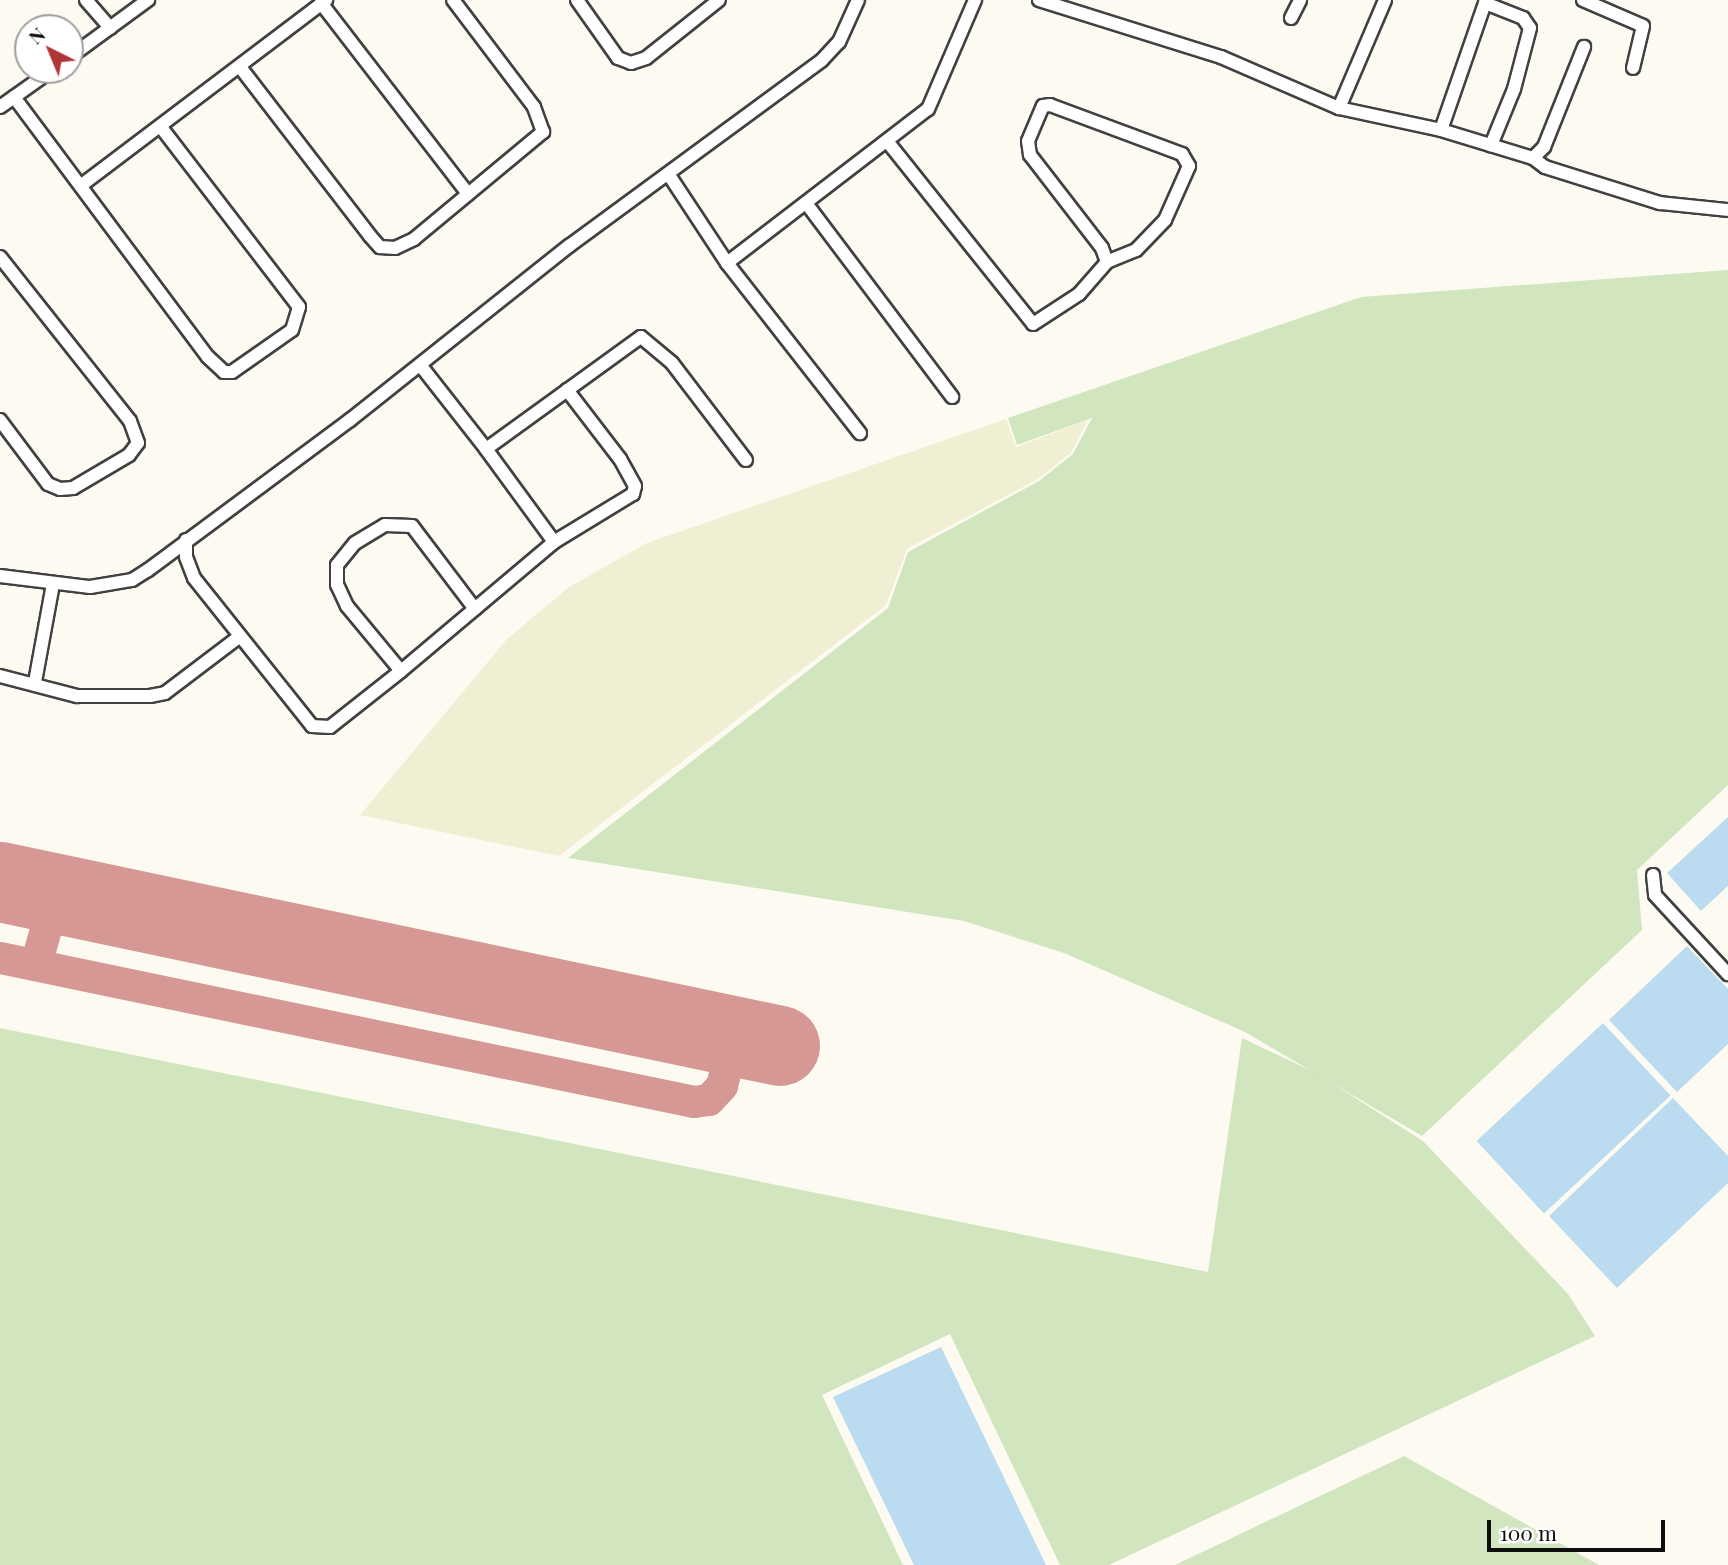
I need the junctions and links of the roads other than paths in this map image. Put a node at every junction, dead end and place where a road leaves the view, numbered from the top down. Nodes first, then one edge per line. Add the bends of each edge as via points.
1 (86, 0) edge
2 (148, 0) edge
3 (453, 0) edge
4 (577, 0) edge
5 (719, 0) edge
6 (858, 0) edge
7 (975, 0) edge
8 (1039, 0) edge
9 (1300, 0) edge
10 (1385, 0) edge
11 (1583, 0) edge
12 (1486, 1) edge
13 (323, 2) edge
14 (1081, 5) edge
15 (1291, 18) dead end
16 (110, 28) junction
17 (84, 47) edge
18 (1584, 47) dead end
19 (240, 67) junction
20 (1633, 68) dead end
21 (32, 84) edge
22 (14, 97) junction
23 (0, 107) edge
24 (1339, 108) junction
25 (160, 126) junction
26 (1441, 130) junction
27 (887, 141) junction
28 (1491, 145) junction
29 (1533, 158) junction
30 (670, 175) junction
31 (83, 184) junction
32 (468, 194) junction
33 (806, 203) junction
34 (1728, 210) edge
35 (0, 257) edge
36 (1107, 262) junction
37 (727, 263) junction
38 (421, 366) junction
39 (566, 390) junction
40 (952, 397) dead end
41 (0, 419) edge
42 (860, 433) dead end
43 (486, 449) junction
44 (746, 460) dead end
45 (186, 540) junction
46 (554, 542) junction
47 (0, 576) edge
48 (53, 584) junction
49 (475, 609) junction
50 (240, 636) junction
51 (401, 671) junction
52 (0, 676) edge
53 (35, 681) junction
54 (1653, 876) dead end
55 (1728, 974) edge

1 - 16 street
2 - 16 street
3 - 32 street via 543,125 534,144
4 - 5 street via 618,58 631,64 646,58
6 - 30 street via 839,42 822,60
7 - 27 street via 928,109
8 - 14 street
9 - 15 street
10 - 24 street
11 - 20 street via 1643,26 1645,33
12 - 26 street
12 - 28 street via 1523,18 1530,28 1514,89
13 - 19 street
13 - 32 street
14 - 24 street via 1221,57
16 - 17 street
18 - 29 street via 1544,147
19 - 25 street
19 - 32 street via 380,247 403,245
21 - 22 street
22 - 23 street
22 - 31 street
24 - 26 street
25 - 31 street
25 - 31 street via 299,307 292,330 232,373 217,367 127,252
26 - 28 street
27 - 33 street
27 - 36 street via 1033,324 1079,294
28 - 29 street
29 - 34 street via 1545,167 1660,203
30 - 37 street
30 - 38 street via 569,246
33 - 37 street
33 - 40 street
35 - 41 street via 130,421 138,443 129,455 73,488 60,489 48,484
36 - 36 street via 1122,258 1153,235 1176,201 1188,160 1045,105 1028,141 1030,155 1102,248
37 - 42 street
38 - 43 street
38 - 45 street
39 - 43 street
39 - 44 street via 625,345 643,338 703,399
39 - 46 street via 620,459 635,490
43 - 46 street
45 - 48 street via 132,580 90,587
45 - 50 street via 186,557 194,578
46 - 49 street
47 - 48 street
48 - 53 street
49 - 51 street
49 - 51 street via 412,526 384,525 355,542 337,565 337,585 347,607
50 - 51 street via 312,726 330,727
50 - 53 street via 165,693 89,697
52 - 53 street
54 - 55 street via 1655,895

